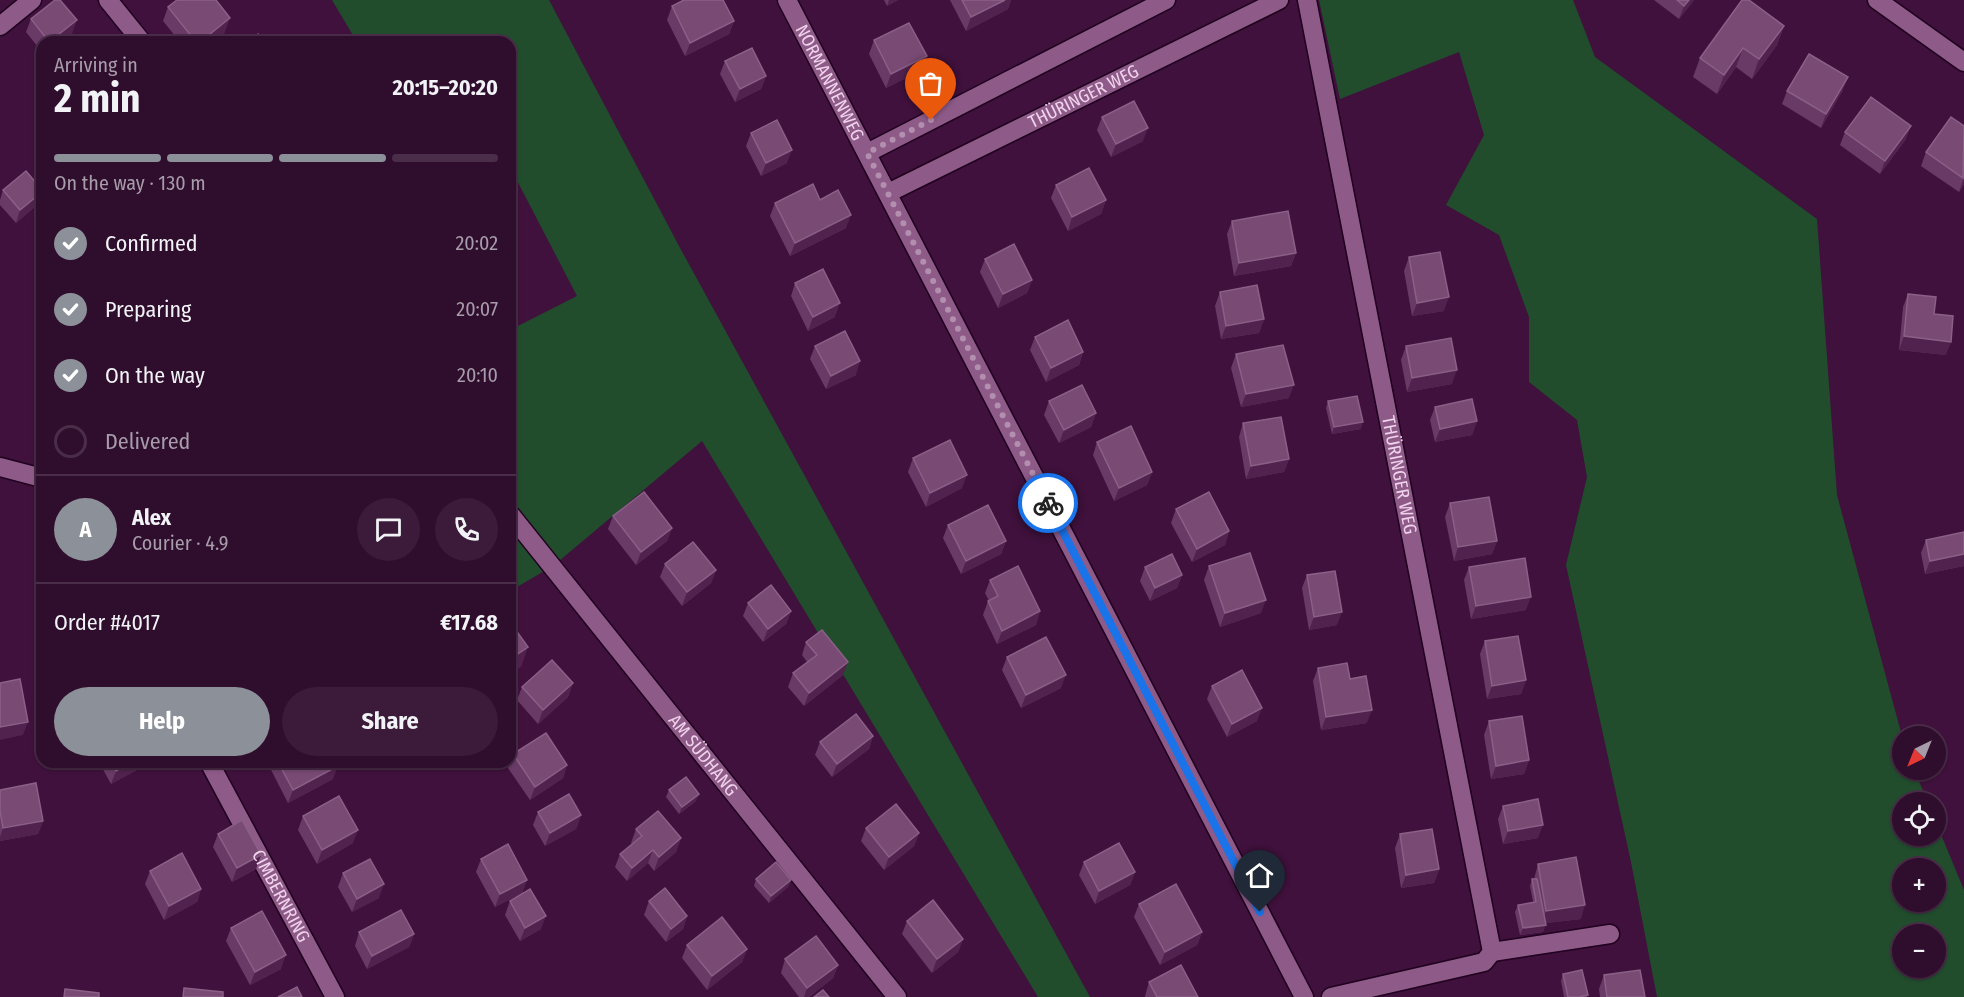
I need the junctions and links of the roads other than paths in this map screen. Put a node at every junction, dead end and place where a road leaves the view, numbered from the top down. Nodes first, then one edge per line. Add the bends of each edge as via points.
1 (32, 0) edge
2 (108, 0) edge
3 (787, 0) edge
4 (1166, 0) edge
5 (1279, 0) edge
6 (1307, 0) edge
7 (1877, 0) edge
8 (0, 26) edge
9 (137, 36) edge
10 (1964, 62) edge
11 (867, 153) junction
12 (888, 193) junction
13 (0, 467) edge
14 (36, 476) edge
15 (516, 521) edge
16 (212, 768) edge
17 (1610, 934) dead end
18 (1492, 952) junction
19 (335, 997) edge
20 (897, 997) edge
21 (1304, 997) edge
22 (1331, 997) edge

1 - 8 street
2 - 9 street
3 - 11 street, NORMANNENWEG
4 - 11 street
5 - 12 street, THÜRINGER WEG
6 - 18 street, THÜRINGER WEG
7 - 10 street
11 - 12 street, NORMANNENWEG
12 - 21 street, NORMANNENWEG
13 - 14 street
15 - 20 street, AM SÜDHANG
16 - 19 street, CIMBERNRING
17 - 18 street
18 - 22 street via 1484,962

